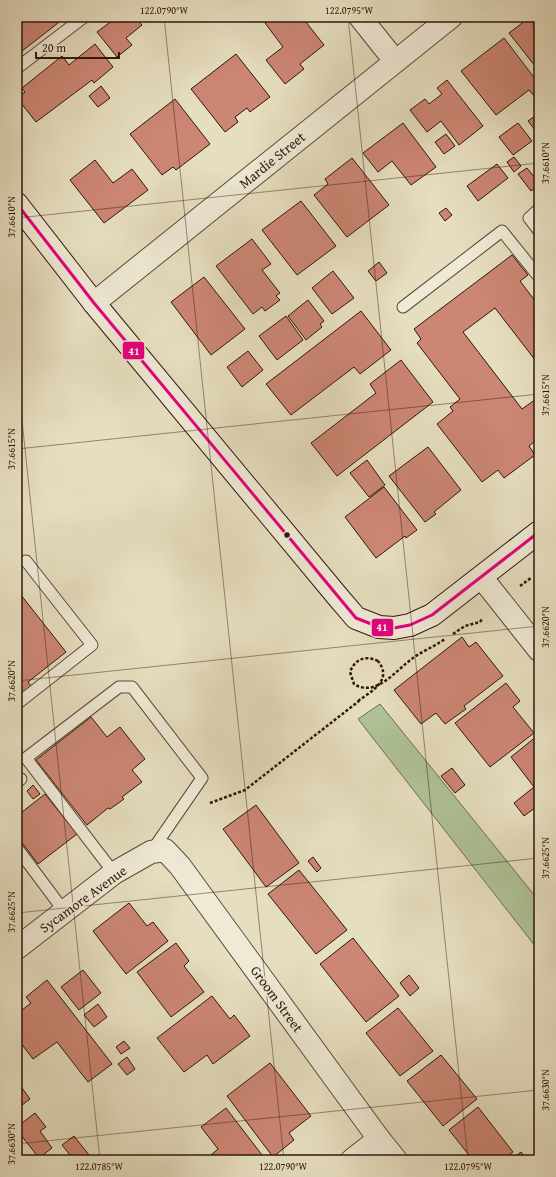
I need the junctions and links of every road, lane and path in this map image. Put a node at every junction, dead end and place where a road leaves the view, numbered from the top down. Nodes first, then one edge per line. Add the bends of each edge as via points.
1 (84, 17) edge
2 (360, 17) edge
3 (451, 17) edge
4 (395, 61) junction
5 (17, 68) edge
6 (17, 204) edge
7 (539, 209) edge
8 (539, 231) edge
9 (539, 277) edge
10 (94, 303) junction
11 (403, 307) dead end
12 (539, 532) edge
13 (26, 561) dead end
14 (482, 578) junction
15 (437, 645) dead end
16 (539, 650) edge
17 (17, 704) edge
18 (245, 790) dead end
19 (17, 848) edge
20 (151, 852) junction
21 (114, 873) junction
22 (64, 911) junction
23 (17, 948) edge
24 (379, 1139) junction
25 (352, 1160) edge
26 (396, 1160) edge

1 - 5 lane
2 - 4 street
3 - 4 street, Mardie Street
4 - 10 street, Mardie Street
6 - 10 street
7 - 8 lane via 529,218
9 - 11 lane via 502,230
10 - 14 street via 356,618 379,627 410,625 432,615
12 - 14 street
13 - 17 lane via 92,645
14 - 16 street
15 - 18 path, bridge via 413,658 384,681 377,685 364,688 354,684 350,672 355,663 367,658 382,665 383,671 381,682 378,687
19 - 22 lane
20 - 21 street, Sycamore Avenue
20 - 21 lane via 202,778 132,686 118,687 26,758
20 - 24 street, Groom Street via 165,850 180,866
21 - 22 street, Sycamore Avenue
22 - 23 street, Sycamore Avenue
24 - 25 street
24 - 26 street, Groom Street

